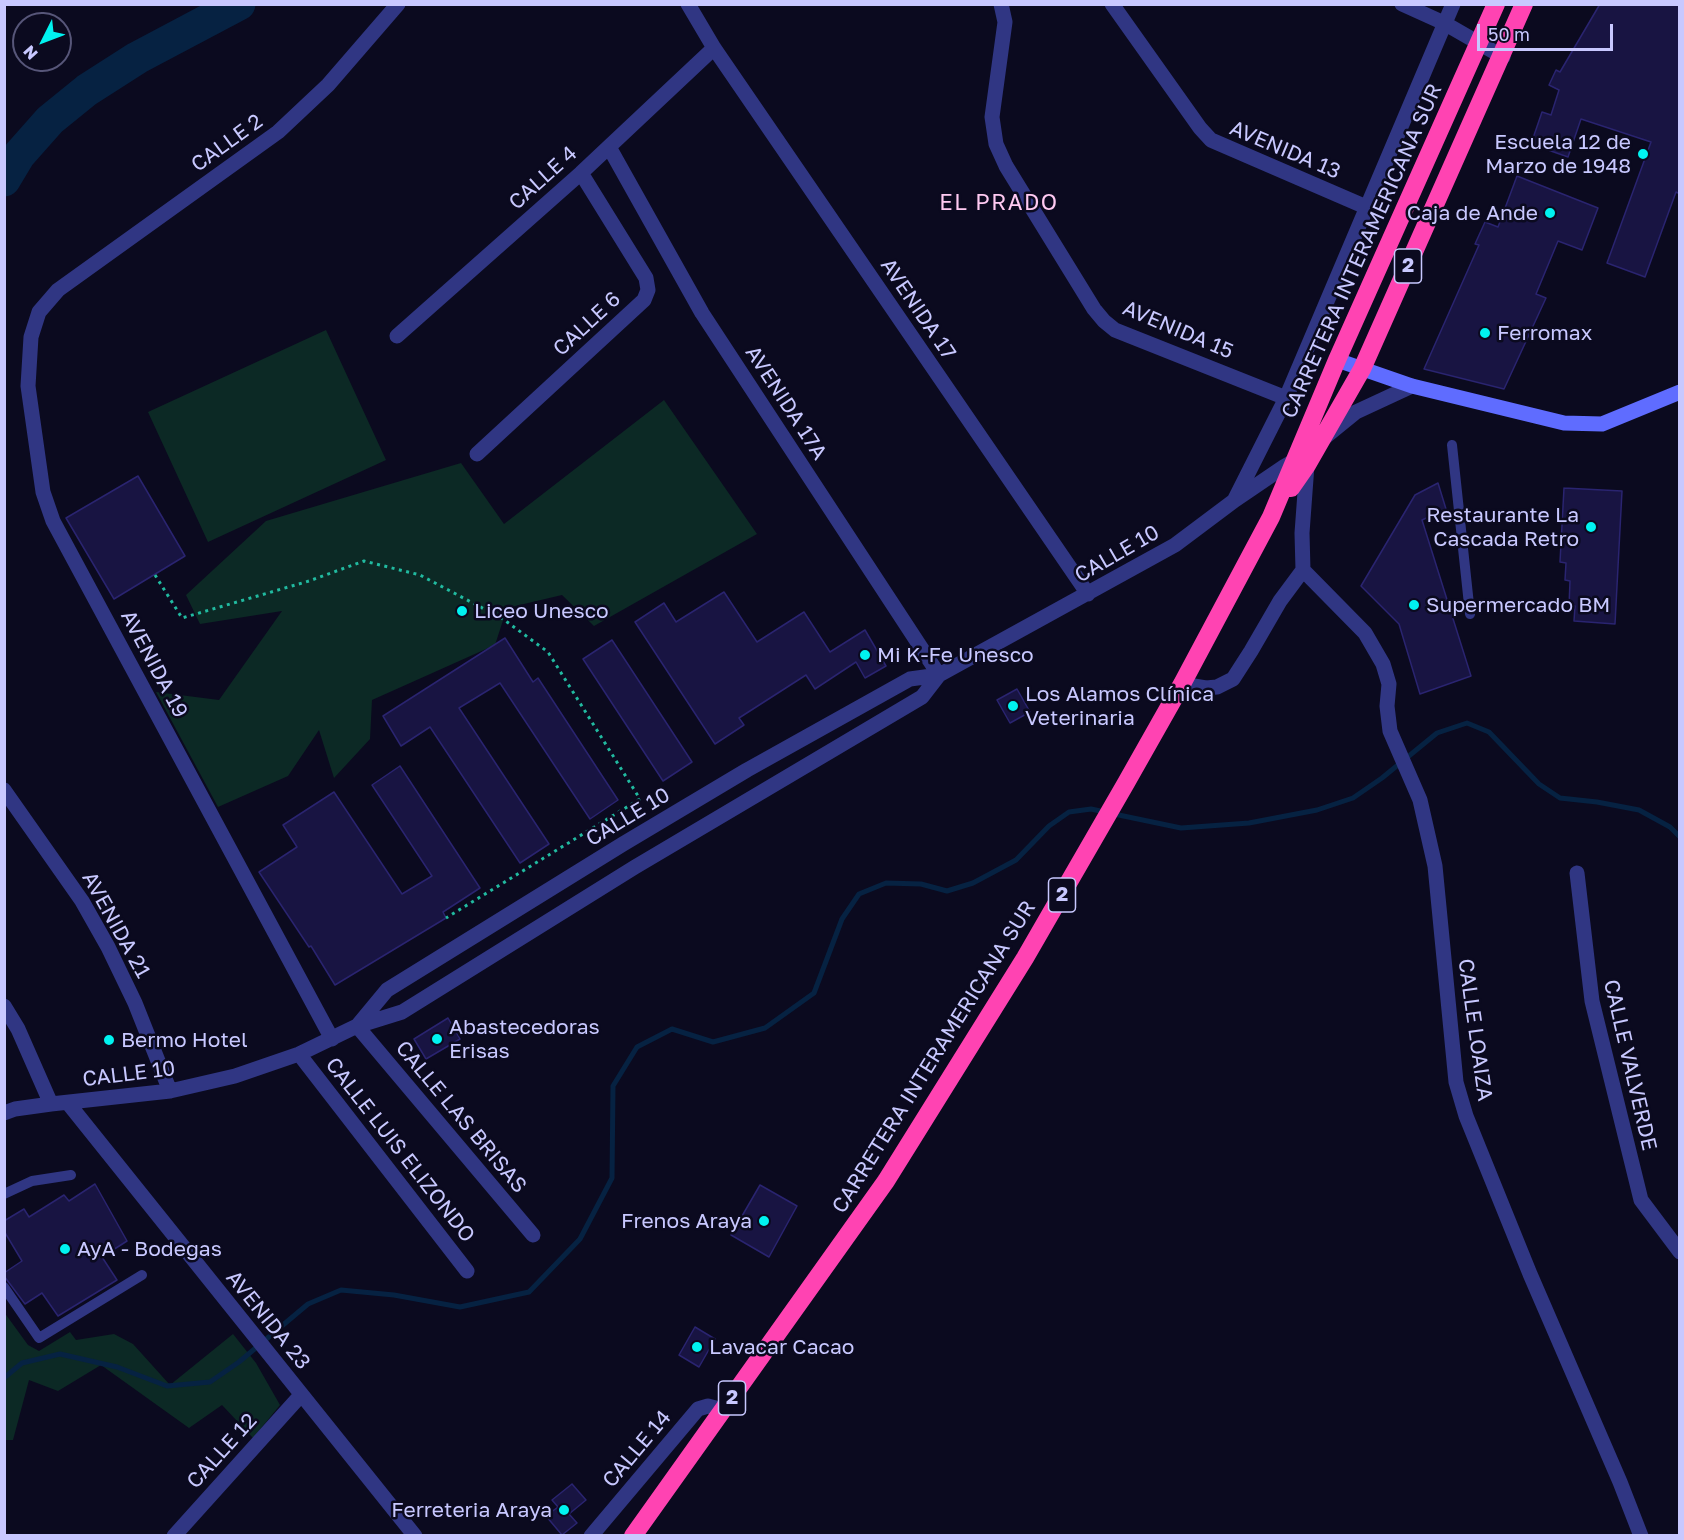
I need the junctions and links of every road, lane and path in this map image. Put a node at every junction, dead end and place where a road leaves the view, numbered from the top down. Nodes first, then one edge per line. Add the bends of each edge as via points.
1 (688, 4) edge
2 (1002, 4) edge
3 (1112, 4) edge
4 (1402, 4) edge
5 (1453, 4) edge
6 (1496, 4) edge
7 (1524, 4) edge
8 (394, 6) edge
9 (1444, 23) junction
10 (1479, 44) junction
11 (714, 48) junction
12 (1503, 57) junction
13 (609, 147) junction
14 (581, 173) junction
15 (1366, 207) junction
16 (58, 290) joint
17 (397, 336) dead end
18 (1337, 360) junction
19 (1362, 369) junction
20 (1412, 386) junction
21 (1680, 392) edge
22 (1286, 398) junction
23 (1320, 441) junction
24 (1452, 445) dead end
25 (477, 453) dead end
26 (1301, 463) junction
27 (1235, 500) junction
28 (1303, 570) junction
29 (155, 575) dead end
30 (1088, 594) junction
31 (1470, 614) dead end
32 (939, 675) junction
33 (1182, 684) junction
34 (4, 790) edge
35 (1577, 873) dead end
36 (446, 918) dead end
37 (4, 1006) edge
38 (357, 1026) junction
39 (332, 1039) junction
40 (299, 1054) junction
41 (170, 1091) junction
42 (68, 1103) junction
43 (51, 1104) junction
44 (4, 1113) edge
45 (71, 1175) dead end
46 (4, 1194) edge
47 (533, 1235) dead end
48 (1680, 1252) edge
49 (467, 1271) dead end
50 (142, 1275) dead end
51 (4, 1287) edge
52 (301, 1395) junction
53 (723, 1410) junction
54 (174, 1536) edge
55 (415, 1536) edge
56 (591, 1536) edge
57 (633, 1536) edge
58 (1641, 1536) edge

1 - 11 street, AVENIDA 17
2 - 22 street, AVENIDA 15 via 1005,22 992,117 996,144 1094,309 1115,330
3 - 15 street, AVENIDA 13 via 1211,140
4 - 9 street
5 - 9 street
6 - 10 highway, CARRETERA INTERAMERICANA SUR / 2
7 - 12 highway, CARRETERA INTERAMERICANA SUR / 2
8 - 16 street, CALLE 2 via 328,85 278,132
9 - 10 street
9 - 15 street
10 - 12 street
10 - 18 highway, CARRETERA INTERAMERICANA SUR / 2
11 - 13 street, CALLE 4
11 - 30 street, AVENIDA 17
12 - 19 highway, CARRETERA INTERAMERICANA SUR / 2
13 - 14 street, CALLE 4
13 - 32 street, AVENIDA 17A via 702,313
14 - 17 street, CALLE 4
14 - 25 street, CALLE 6 via 646,278 648,290 644,300
15 - 22 street
16 - 39 street, AVENIDA 19 via 39,312 31,338 28,386 43,492 53,521
18 - 19 street
18 - 26 highway, CARRETERA INTERAMERICANA SUR / 2
19 - 20 street
19 - 23 highway, CARRETERA INTERAMERICANA SUR / 2
20 - 21 street via 1564,423 1602,424
20 - 23 street via 1356,412
22 - 27 street
23 - 26 highway, CARRETERA INTERAMERICANA SUR / 2
24 - 31 lane
26 - 27 street, CALLE 10
26 - 28 street
26 - 33 highway, CARRETERA INTERAMERICANA SUR / 2
27 - 30 street, CALLE 10 via 1175,545
28 - 33 street via 1233,679 1217,687
28 - 58 street, CALLE LOAIZA via 1365,633 1383,664 1389,684 1390,731 1420,800 1435,866 1456,1082 1466,1116
29 - 36 path via 182,618 364,561 420,575 503,619 548,652 640,799
30 - 32 street, CALLE 10
32 - 38 street, CALLE 10 via 922,697 635,867 402,1012
32 - 38 street, CALLE 10 via 910,679 623,844 387,990
33 - 53 highway, CARRETERA INTERAMERICANA SUR / 2 via 1025,958 886,1181
34 - 41 street, AVENIDA 21 via 82,901 108,947
35 - 48 street, CALLE VALVERDE via 1592,1001 1641,1200
37 - 43 street
38 - 39 street, CALLE 10
38 - 47 street, CALLE LAS BRISAS
39 - 40 street, CALLE 10
40 - 41 street, CALLE 10 via 235,1076
40 - 49 street, CALLE LUIS ELIZONDO
41 - 42 street, CALLE 10
42 - 43 street, CALLE 10
42 - 52 street, AVENIDA 23
43 - 44 street, CALLE 10
45 - 46 lane via 32,1182
50 - 51 lane via 39,1338
52 - 54 street, CALLE 12
52 - 55 street, AVENIDA 23
53 - 56 street, CALLE 14 via 708,1406 698,1409
53 - 57 highway, CARRETERA INTERAMERICANA SUR / 2

